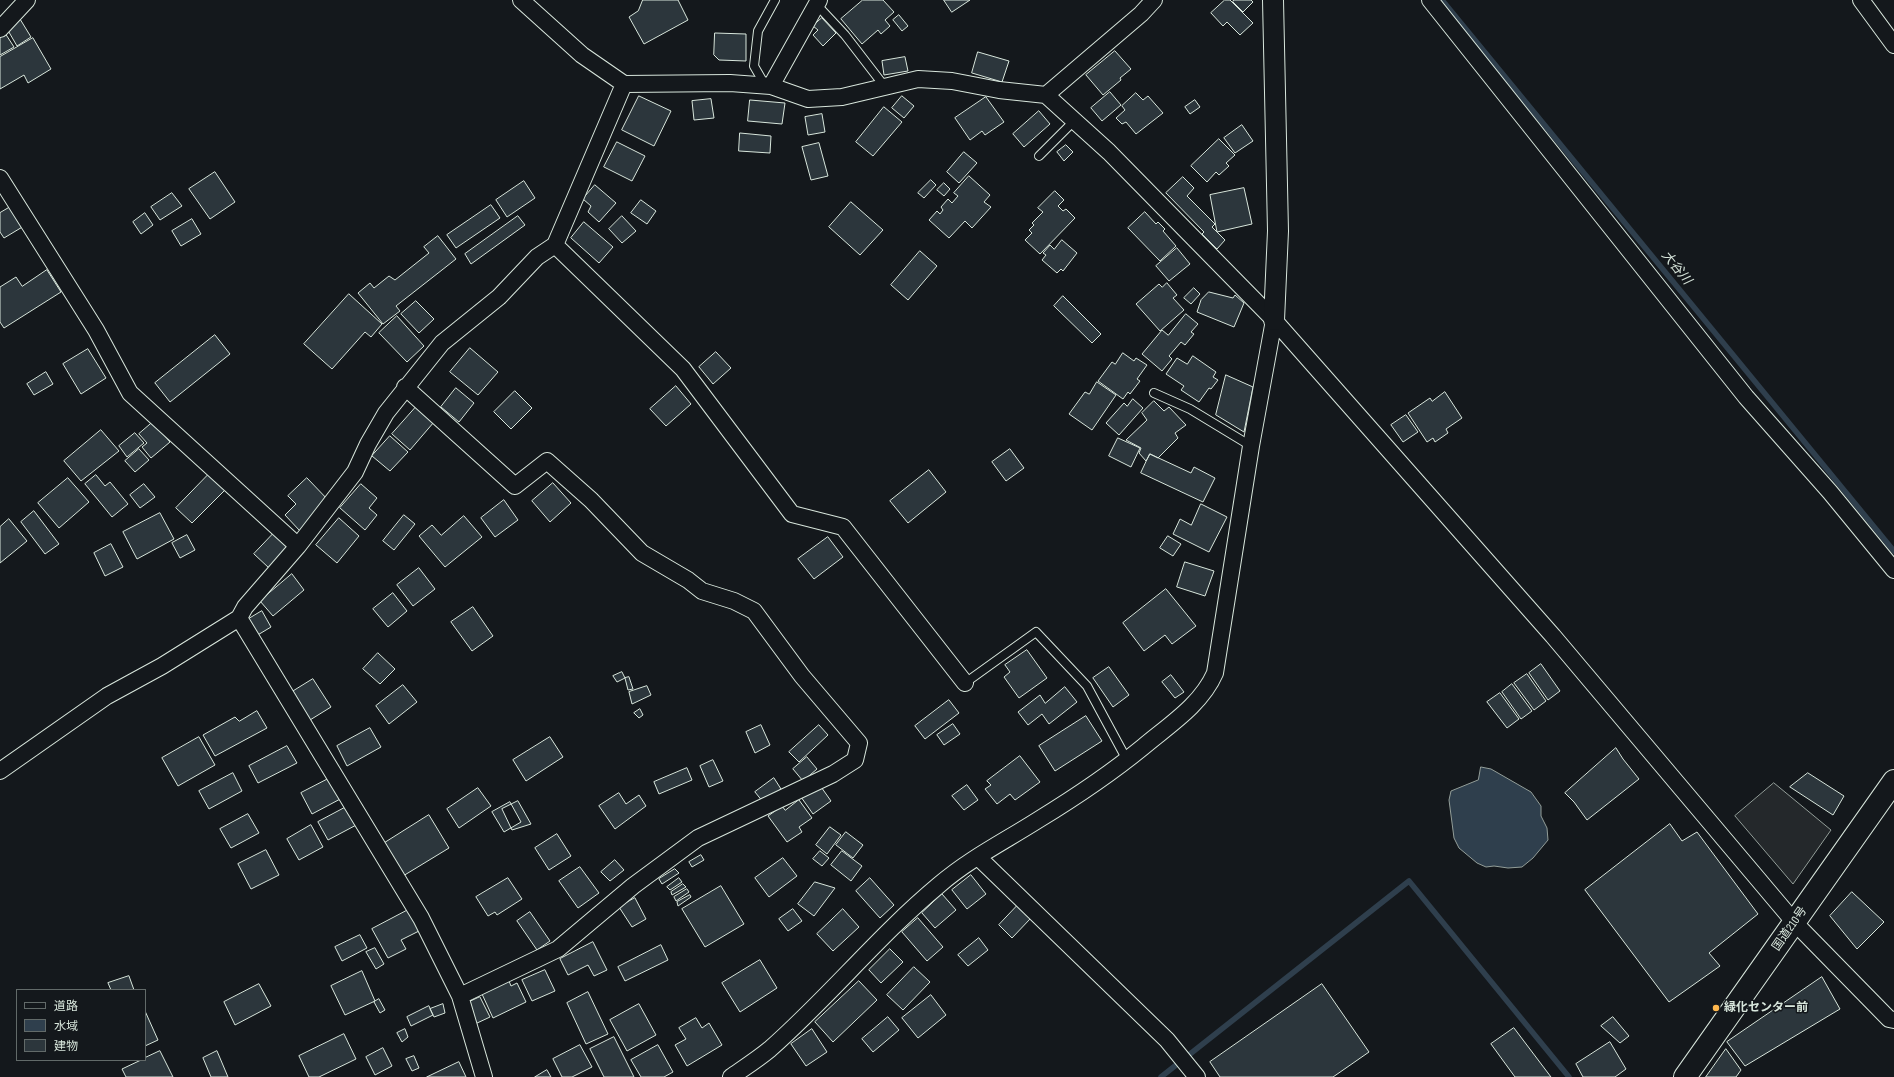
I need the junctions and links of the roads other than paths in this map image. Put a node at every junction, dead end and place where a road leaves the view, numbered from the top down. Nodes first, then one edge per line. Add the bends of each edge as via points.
1 (27, 0) edge
2 (521, 0) edge
3 (775, 0) edge
4 (1154, 0) edge
5 (1273, 0) edge
6 (1430, 0) edge
7 (1860, 0) edge
8 (818, 2) edge
9 (0, 29) edge
10 (1894, 45) edge
11 (624, 84) junction
12 (768, 86) junction
13 (885, 87) junction
14 (1046, 95) junction
15 (1075, 120) junction
16 (1040, 156) dead end
17 (0, 178) edge
18 (555, 245) junction
19 (1274, 320) junction
20 (405, 387) junction
21 (1154, 393) dead end
22 (1251, 446) junction
23 (298, 546) junction
24 (1894, 570) edge
25 (239, 618) junction
26 (965, 683) joint
27 (1127, 760) junction
28 (0, 771) edge
29 (1894, 781) edge
30 (978, 857) junction
31 (1795, 923) junction
32 (460, 996) junction
33 (1894, 1020) edge
34 (484, 1077) edge
35 (731, 1077) edge
36 (1197, 1077) edge
37 (1685, 1077) edge

1 - 9 street
2 - 11 street via 582,55
3 - 12 lane via 758,31 754,66
4 - 14 street
5 - 19 street via 1278,231
6 - 24 street via 1746,397 1830,492
7 - 10 street
8 - 12 street
8 - 13 lane
11 - 12 street via 730,83
11 - 18 street
12 - 13 street via 808,99 842,97
13 - 14 street via 918,79 952,81
14 - 15 street
15 - 16 lane
15 - 19 street via 1131,173
17 - 23 street via 96,330 130,394
18 - 20 street via 537,258 499,297 442,343
18 - 26 street via 683,369 792,514 843,527
19 - 22 street
19 - 31 street via 1552,636
20 - 23 street via 386,413 355,472
20 - 32 street via 515,486 547,461 591,500 642,553 702,591 734,601 754,611 802,676 858,743 855,760 833,774 698,838 633,886 558,949
21 - 22 lane via 1190,409
22 - 27 street via 1215,672 1208,687 1193,706
23 - 25 street via 245,607
25 - 28 street via 108,696
25 - 32 street via 421,918
26 - 27 lane via 1036,632 1087,686
27 - 30 street
29 - 31 highway, 国道210号
30 - 35 street via 941,883 907,912 774,1044
30 - 36 street via 1167,1040
31 - 33 street via 1890,1019
31 - 37 highway, 国道210号
32 - 34 street

